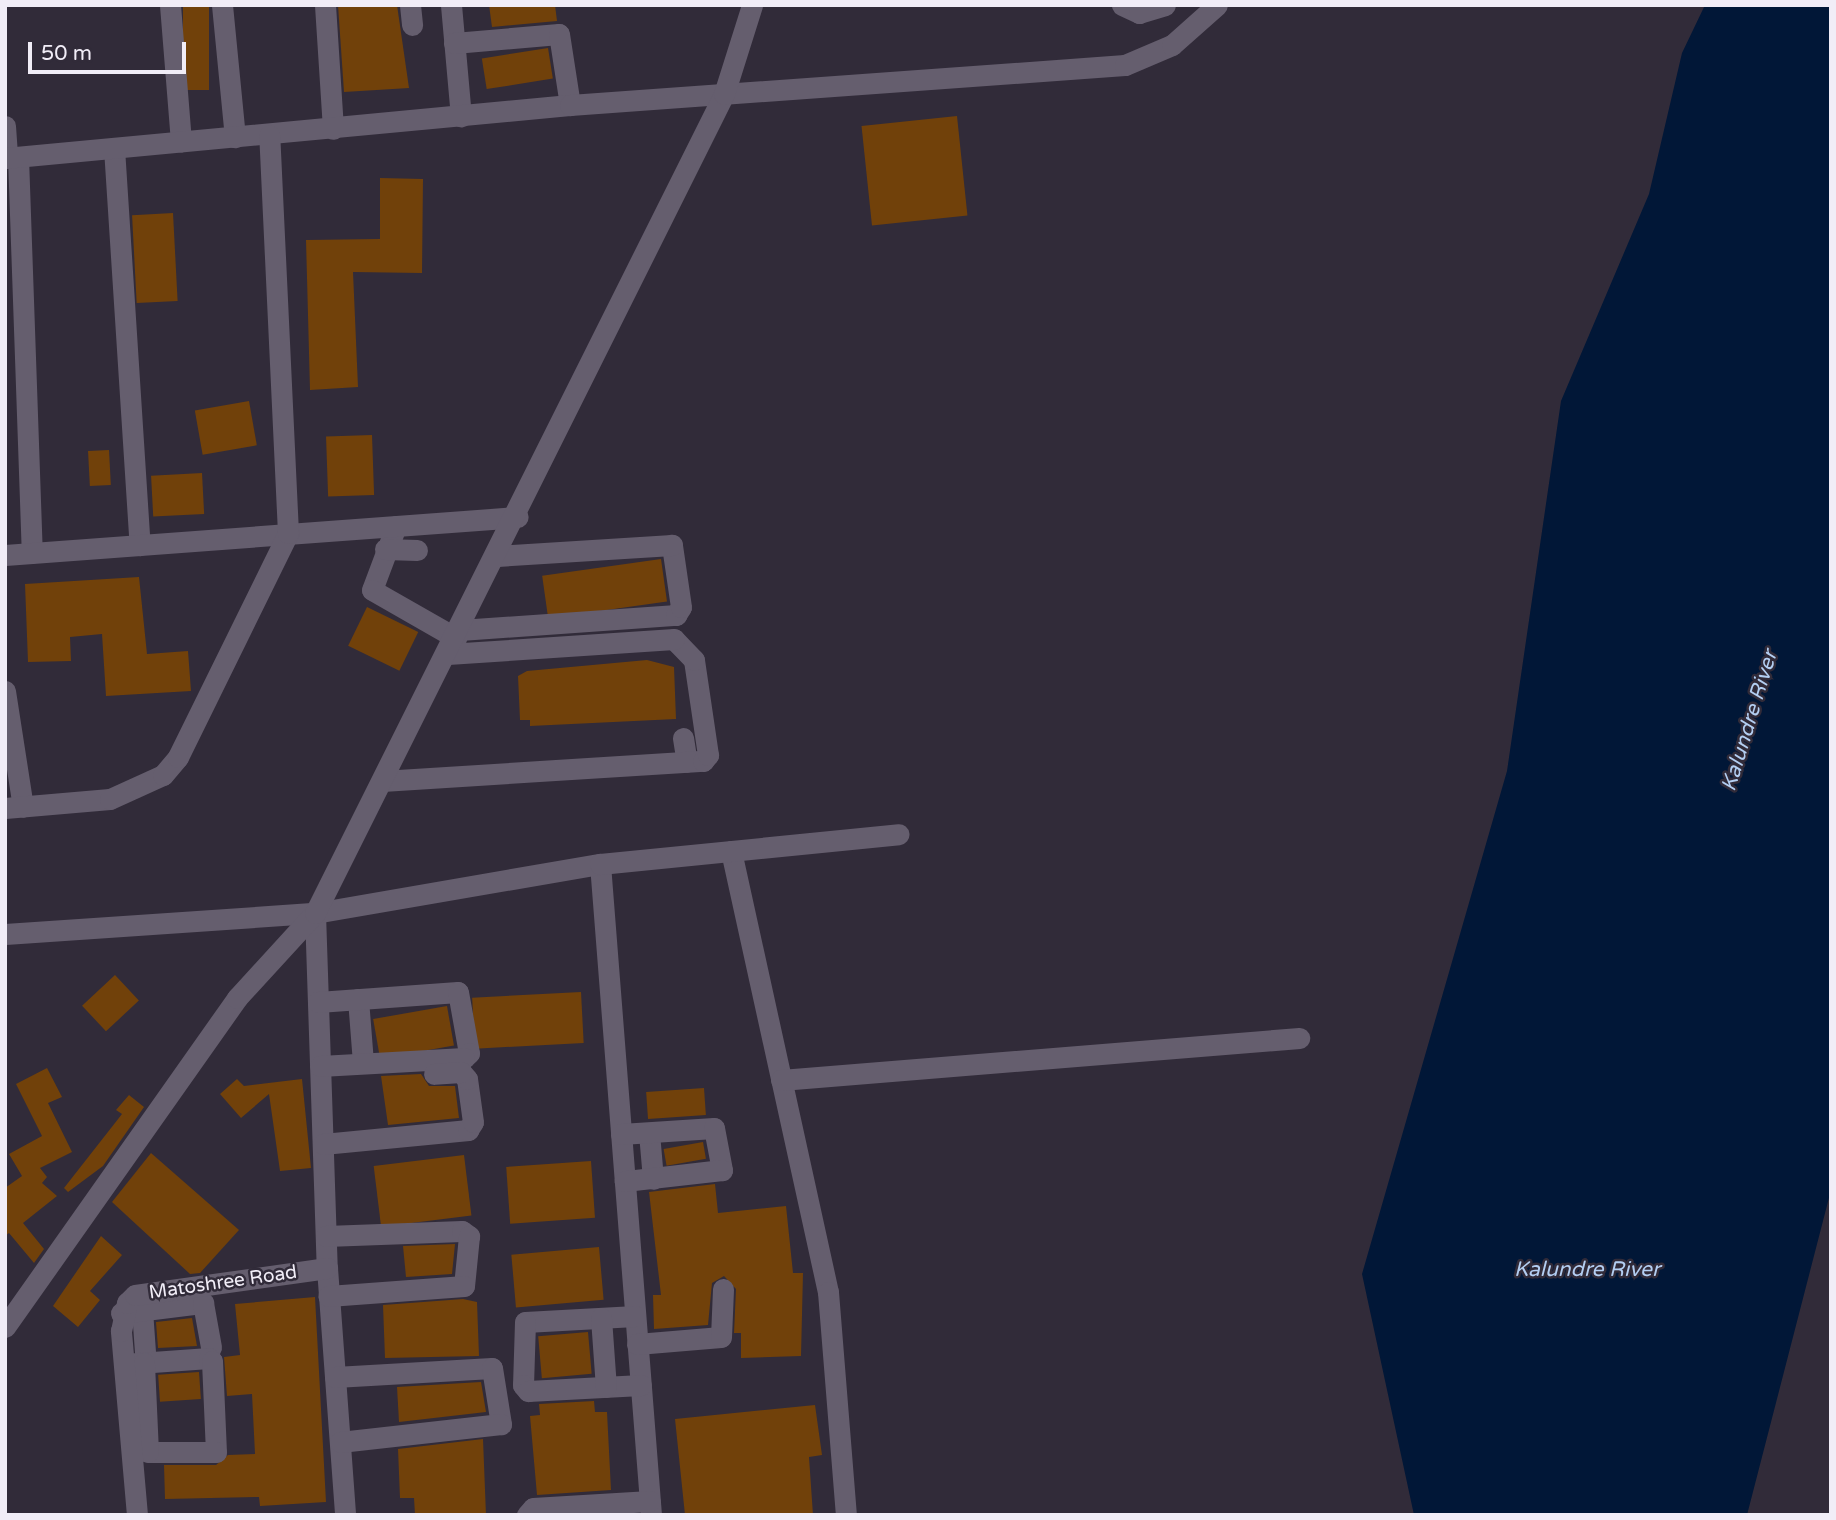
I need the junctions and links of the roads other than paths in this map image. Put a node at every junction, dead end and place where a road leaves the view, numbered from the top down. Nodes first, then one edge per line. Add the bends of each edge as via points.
1 (170, 5) edge
2 (222, 5) edge
3 (325, 5) edge
4 (451, 5) edge
5 (1122, 5) edge
6 (1165, 5) edge
7 (1217, 5) edge
8 (751, 6) edge
9 (454, 43) junction
10 (724, 94) junction
11 (570, 105) junction
12 (461, 117) junction
13 (5, 126) edge
14 (332, 129) junction
15 (269, 135) junction
16 (235, 137) junction
17 (181, 142) junction
18 (114, 148) junction
19 (10, 158) edge
20 (518, 517) junction
21 (396, 526) junction
22 (288, 533) junction
23 (140, 545) junction
24 (385, 549) junction
25 (417, 550) dead end
26 (32, 553) junction
27 (5, 555) edge
28 (497, 556) junction
29 (454, 641) junction
30 (5, 691) edge
31 (683, 738) dead end
32 (687, 762) junction
33 (382, 780) junction
34 (13, 797) edge
35 (898, 834) dead end
36 (732, 851) junction
37 (600, 864) junction
38 (315, 913) junction
39 (5, 933) edge
40 (358, 999) junction
41 (318, 1002) junction
42 (1299, 1038) dead end
43 (363, 1063) junction
44 (320, 1073) junction
45 (781, 1080) junction
46 (649, 1133) junction
47 (621, 1134) junction
48 (323, 1144) junction
49 (653, 1179) junction
50 (625, 1181) junction
51 (326, 1236) junction
52 (327, 1268) junction
53 (723, 1289) dead end
54 (328, 1296) junction
55 (131, 1311) junction
56 (635, 1316) junction
57 (601, 1318) junction
58 (5, 1327) edge
59 (638, 1344) junction
60 (211, 1347) dead end
61 (137, 1360) junction
62 (335, 1377) junction
63 (641, 1384) junction
64 (606, 1387) junction
65 (340, 1442) junction
66 (651, 1508) edge
67 (137, 1515) edge
68 (345, 1515) edge
69 (527, 1515) edge
70 (846, 1515) edge

1 - 17 street
2 - 16 street
3 - 14 street
4 - 9 street
5 - 6 street via 1139,13
7 - 10 street via 1172,45 1125,65
8 - 10 street
9 - 11 street via 559,34
9 - 12 street
10 - 11 street
10 - 20 street
11 - 12 street
12 - 14 street
13 - 19 street
14 - 15 street
15 - 16 street
15 - 22 street
16 - 17 street
17 - 18 street
18 - 19 street
18 - 23 street
19 - 26 street
20 - 21 street
20 - 28 street
21 - 22 street
21 - 24 street
22 - 23 street
22 - 34 street via 178,757 163,775 110,799
23 - 26 street
24 - 25 street
24 - 29 street via 372,590
26 - 27 street
28 - 29 street
28 - 29 street via 672,545 681,607 676,615
29 - 32 street via 683,643 694,660 708,755
29 - 33 street
30 - 34 street
31 - 32 street
32 - 33 street
33 - 38 street
35 - 36 street
36 - 37 street
36 - 45 street
37 - 38 street
37 - 47 street
38 - 39 street
38 - 41 street
38 - 58 street via 237,998
40 - 41 street
40 - 43 street
40 - 43 street via 458,992 469,1053 464,1058
41 - 44 street
42 - 45 street
43 - 44 street
44 - 48 street
44 - 48 street via 461,1072 473,1122 468,1130
45 - 70 street via 828,1292
46 - 47 street
46 - 49 street
46 - 49 street via 714,1128 722,1170
47 - 50 street
48 - 51 street
49 - 50 street
50 - 56 street
51 - 52 street
51 - 54 street via 462,1231 468,1236 464,1286
52 - 54 street
52 - 55 street, Matoshree Road via 135,1295
53 - 59 street via 721,1337
54 - 62 street
55 - 60 street via 203,1303
55 - 61 street
56 - 57 street
56 - 59 street
57 - 64 street
57 - 64 street via 525,1322 523,1385 528,1391
59 - 63 street
61 - 61 street via 212,1361 216,1452 148,1452
61 - 67 street
62 - 65 street
62 - 65 street via 492,1368 498,1385 501,1424 496,1430
63 - 64 street
63 - 66 street
65 - 68 street
66 - 69 street via 533,1508

